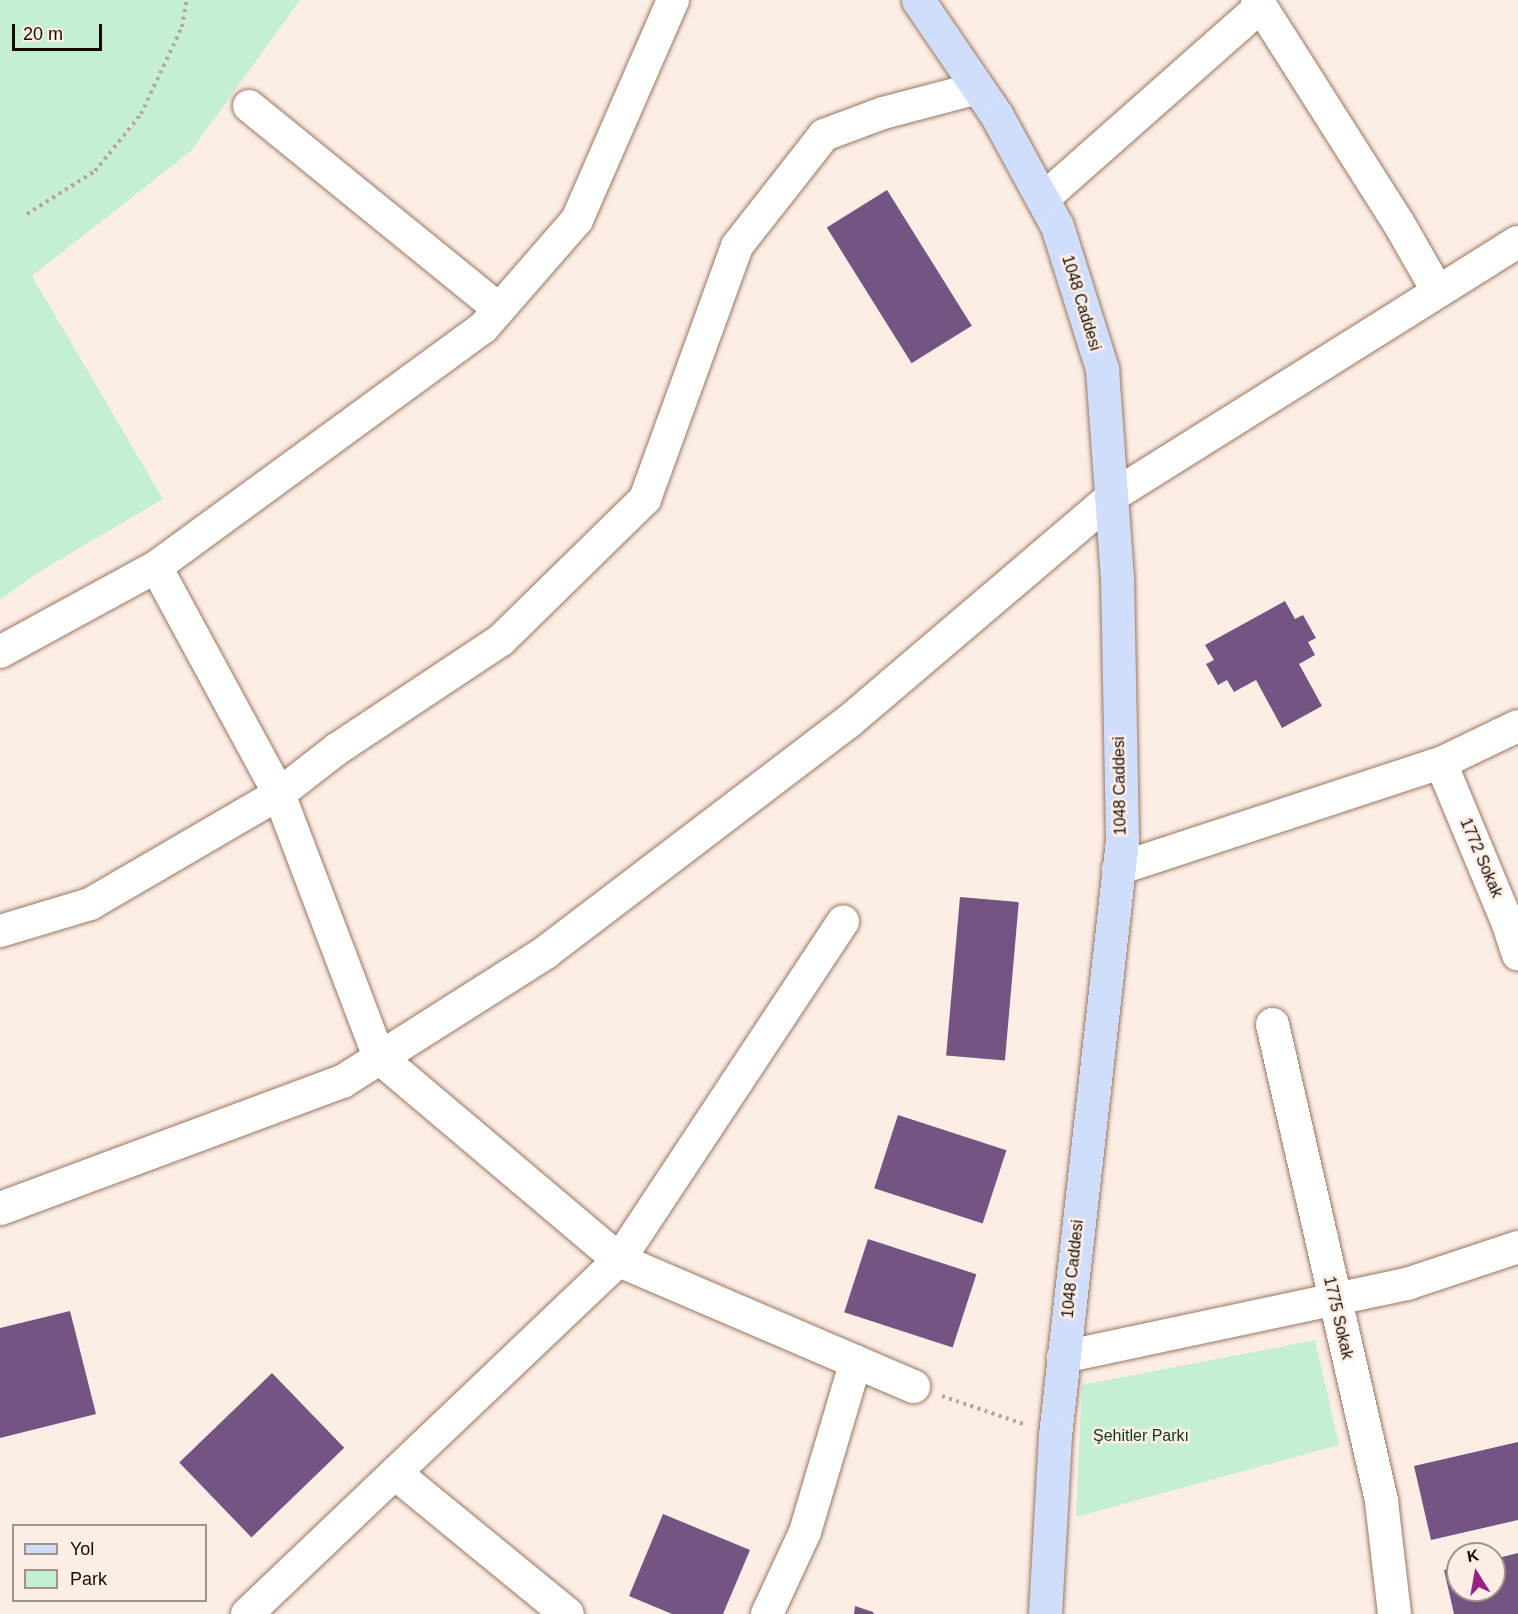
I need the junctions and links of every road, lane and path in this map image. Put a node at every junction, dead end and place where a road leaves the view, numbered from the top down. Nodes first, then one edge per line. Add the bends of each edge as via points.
1 (188, 0) edge
2 (673, 0) edge
3 (918, 0) edge
4 (1259, 3) edge
5 (978, 88) junction
6 (249, 106) dead end
7 (1043, 199) junction
8 (27, 214) dead end
9 (1518, 242) edge
10 (1437, 290) junction
11 (499, 309) junction
12 (1111, 496) junction
13 (156, 567) junction
14 (0, 651) edge
15 (1518, 726) edge
16 (1441, 763) junction
17 (279, 794) junction
18 (1118, 869) junction
19 (843, 921) dead end
20 (0, 931) edge
21 (1518, 954) edge
22 (1272, 1024) dead end
23 (379, 1057) junction
24 (0, 1208) edge
25 (1518, 1247) edge
26 (619, 1260) junction
27 (1334, 1299) junction
28 (1063, 1357) junction
29 (856, 1361) junction
30 (913, 1386) joint
31 (1055, 1435) junction
32 (395, 1473) junction
33 (247, 1614) edge
34 (567, 1614) edge
35 (767, 1614) edge
36 (1045, 1614) edge
37 (1394, 1614) edge

1 - 8 path via 182,27 141,114 95,171
2 - 11 street via 577,220
3 - 5 main road, 1048 Caddesi
4 - 7 street
4 - 10 street
5 - 7 main road, 1048 Caddesi
5 - 17 street via 883,113 824,135 737,246 645,499 501,640 337,749
6 - 11 street
7 - 12 main road, 1048 Caddesi via 1057,226 1102,369
9 - 10 street
10 - 12 street
11 - 13 street via 483,328
12 - 18 main road, 1048 Caddesi via 1117,576 1122,840
12 - 23 street via 847,722 545,952
13 - 14 street
13 - 17 street
15 - 16 street
16 - 18 street
16 - 21 street, 1772 Sokak
17 - 20 street via 90,903
17 - 23 street
18 - 28 main road, 1048 Caddesi
19 - 26 street
22 - 27 street, 1775 Sokak
23 - 24 street via 342,1081
23 - 26 street
25 - 27 street via 1407,1284
26 - 29 street
26 - 32 street
27 - 28 street
27 - 37 street, 1775 Sokak via 1381,1501
28 - 31 main road, 1048 Caddesi
29 - 30 street
29 - 35 street via 805,1532
30 - 31 path
31 - 36 main road, 1048 Caddesi
32 - 33 street
32 - 34 street

